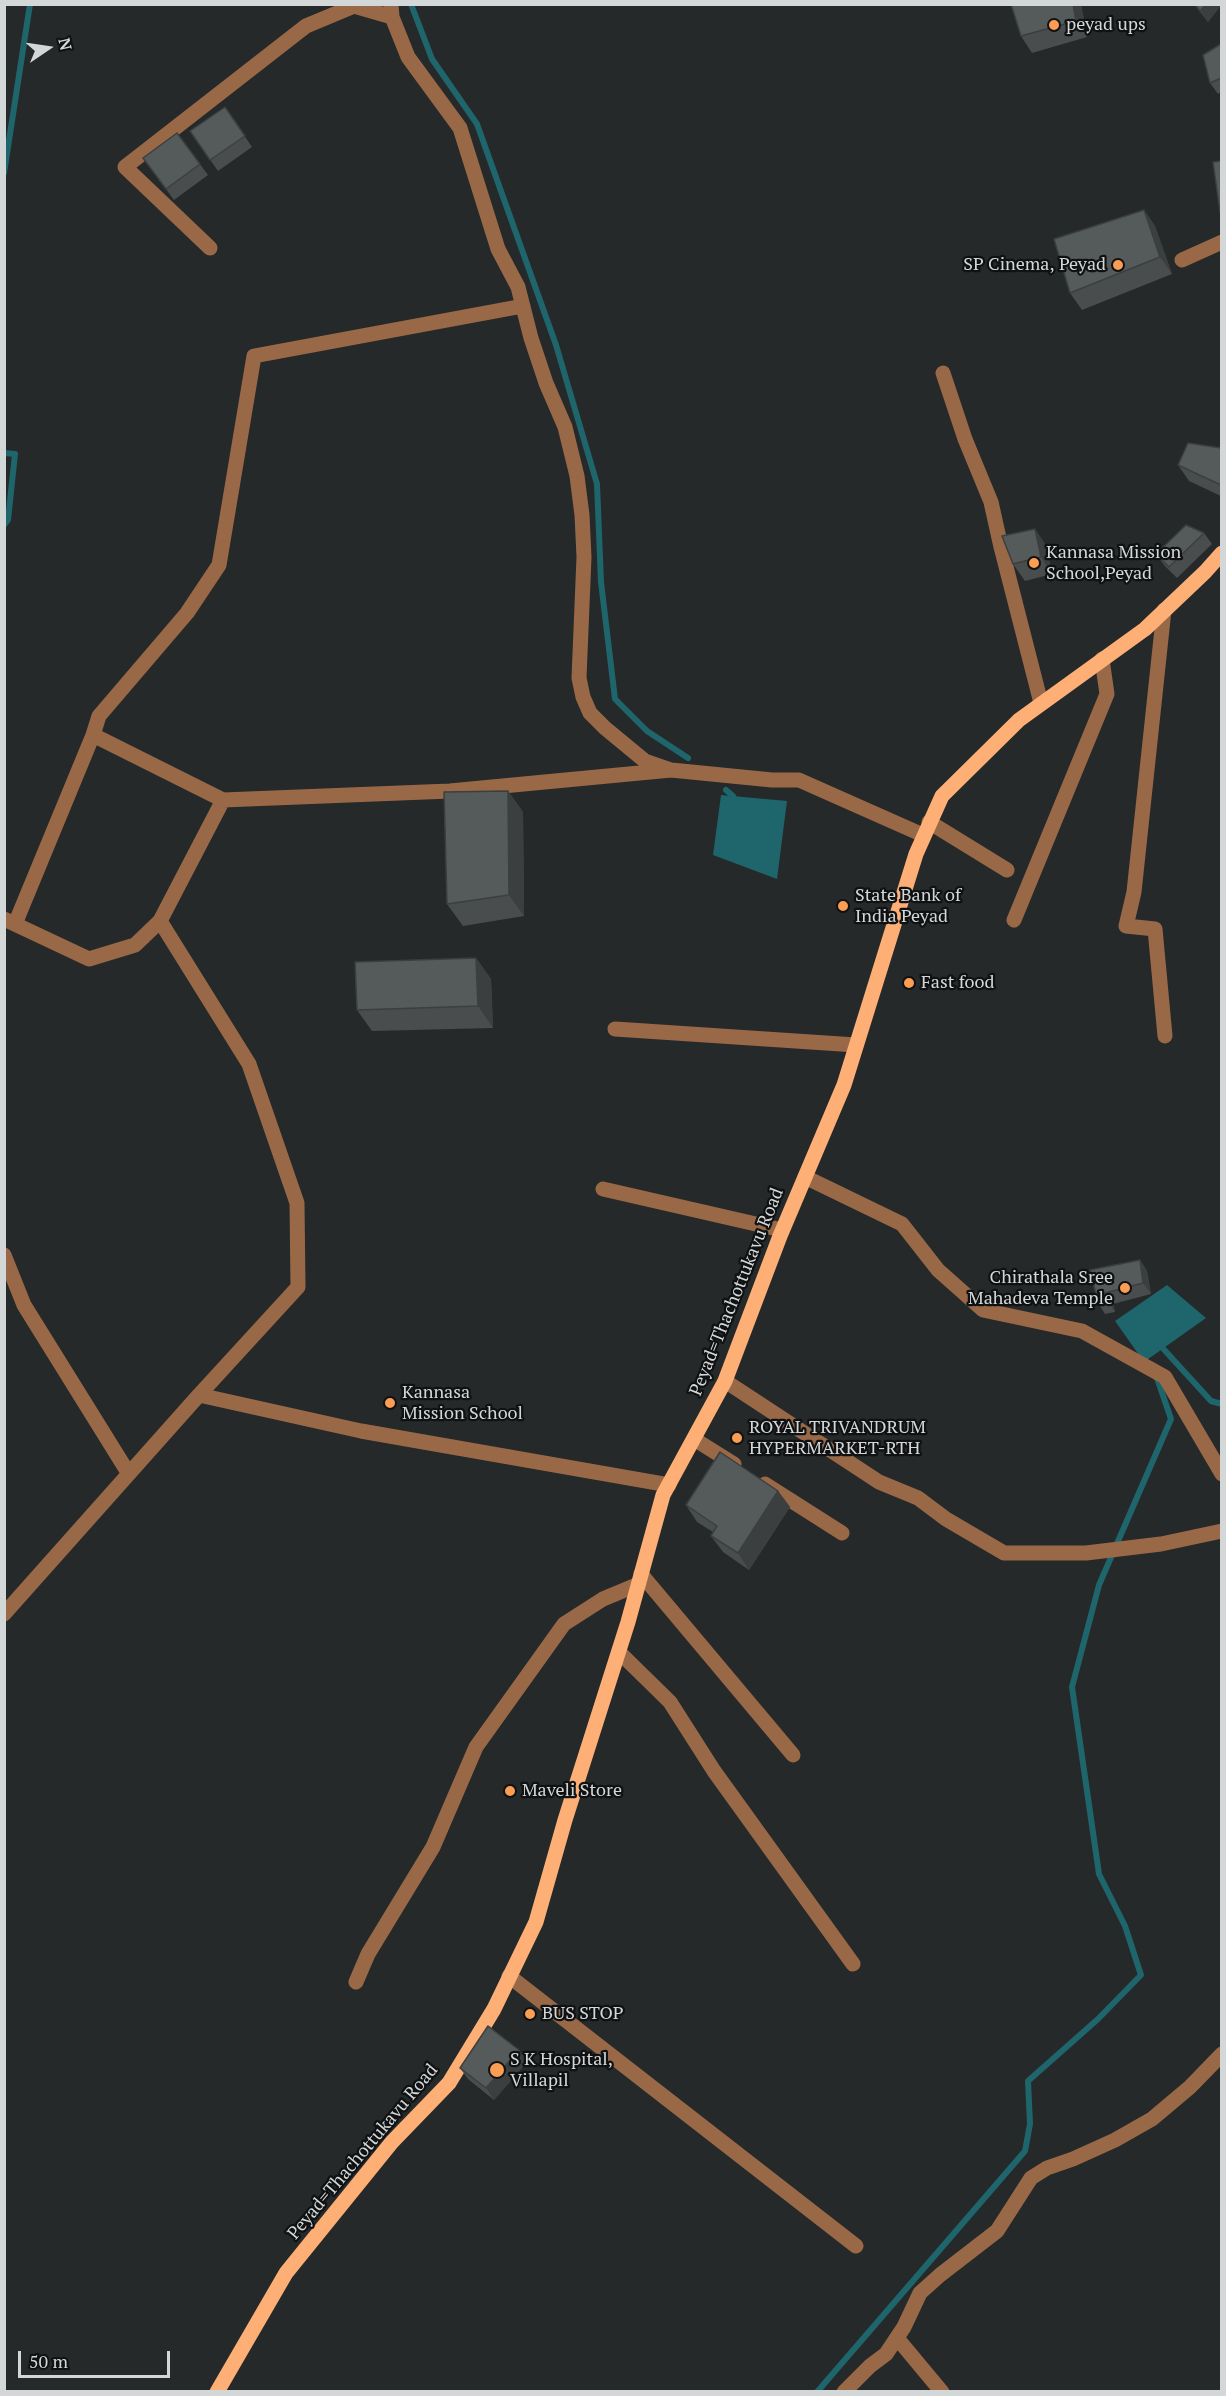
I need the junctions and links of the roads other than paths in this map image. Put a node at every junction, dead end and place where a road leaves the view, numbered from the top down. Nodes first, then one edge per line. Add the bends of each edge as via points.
1 (392, 11) edge
2 (1221, 242) edge
3 (210, 248) dead end
4 (1182, 260) dead end
5 (523, 306) junction
6 (943, 373) dead end
7 (1221, 554) edge
8 (1164, 610) junction
9 (1102, 660) junction
10 (1041, 704) junction
11 (93, 735) junction
12 (671, 770) junction
13 (223, 800) junction
14 (926, 828) junction
15 (1007, 870) dead end
16 (1014, 920) dead end
17 (159, 921) junction
18 (10, 922) edge
19 (615, 1029) dead end
20 (1165, 1036) dead end
21 (856, 1045) junction
22 (805, 1177) junction
23 (603, 1189) dead end
24 (783, 1230) junction
25 (4, 1255) edge
26 (725, 1381) junction
27 (199, 1395) junction
28 (694, 1439) junction
29 (129, 1474) junction
30 (1221, 1474) edge
31 (669, 1485) junction
32 (1221, 1531) edge
33 (842, 1533) dead end
34 (640, 1579) junction
35 (4, 1614) edge
36 (618, 1652) junction
37 (793, 1755) dead end
38 (853, 1964) dead end
39 (509, 1976) junction
40 (356, 1982) dead end
41 (1221, 2054) edge
42 (856, 2246) dead end
43 (897, 2338) junction
44 (217, 2391) edge
45 (844, 2391) edge
46 (942, 2391) edge

1 - 3 street via 354,6 306,26 125,167
1 - 5 street via 408,57 460,128 498,249 518,287
2 - 4 street
5 - 11 street via 254,356 219,565 187,613 99,716
5 - 12 street via 546,383 565,427 577,476 584,557 579,678 583,697 590,713 612,735 645,761
6 - 10 street via 991,502
7 - 8 main road, Peyad=Thachottukavu Road
8 - 9 main road, Peyad=Thachottukavu Road
8 - 20 street via 1134,892 1126,926 1155,929
9 - 10 main road, Peyad=Thachottukavu Road
9 - 16 street via 1107,694
10 - 14 main road, Peyad=Thachottukavu Road via 1019,720 942,796
11 - 13 street
11 - 18 street
12 - 13 street via 450,791
12 - 14 street via 799,780
13 - 17 street
14 - 15 street
14 - 21 main road, Peyad=Thachottukavu Road
17 - 18 street via 135,945 89,959
17 - 27 street via 249,1064 297,1203 298,1287
19 - 21 street
21 - 22 main road, Peyad=Thachottukavu Road via 844,1085
22 - 24 main road, Peyad=Thachottukavu Road
22 - 30 street via 902,1224 938,1270 983,1310 1082,1331 1165,1377
23 - 24 street
24 - 26 main road, Peyad=Thachottukavu Road
25 - 29 street via 24,1305
26 - 28 main road, Peyad=Thachottukavu Road
26 - 32 street via 879,1482 918,1498 1004,1552 1086,1553 1161,1544
27 - 29 street
27 - 31 street via 361,1431
28 - 31 main road, Peyad=Thachottukavu Road
28 - 33 street
29 - 35 street
31 - 34 main road, Peyad=Thachottukavu Road via 663,1494
34 - 36 main road, Peyad=Thachottukavu Road
34 - 37 street
34 - 40 street via 564,1624 476,1746 433,1847 368,1954
36 - 38 street via 670,1702 714,1771
36 - 39 main road, Peyad=Thachottukavu Road via 536,1922
39 - 42 street
39 - 44 main road, Peyad=Thachottukavu Road via 494,2009 449,2083 392,2142 286,2273
41 - 43 street via 1152,2120 1031,2178 997,2231 920,2293
43 - 45 street via 886,2354
43 - 46 street

